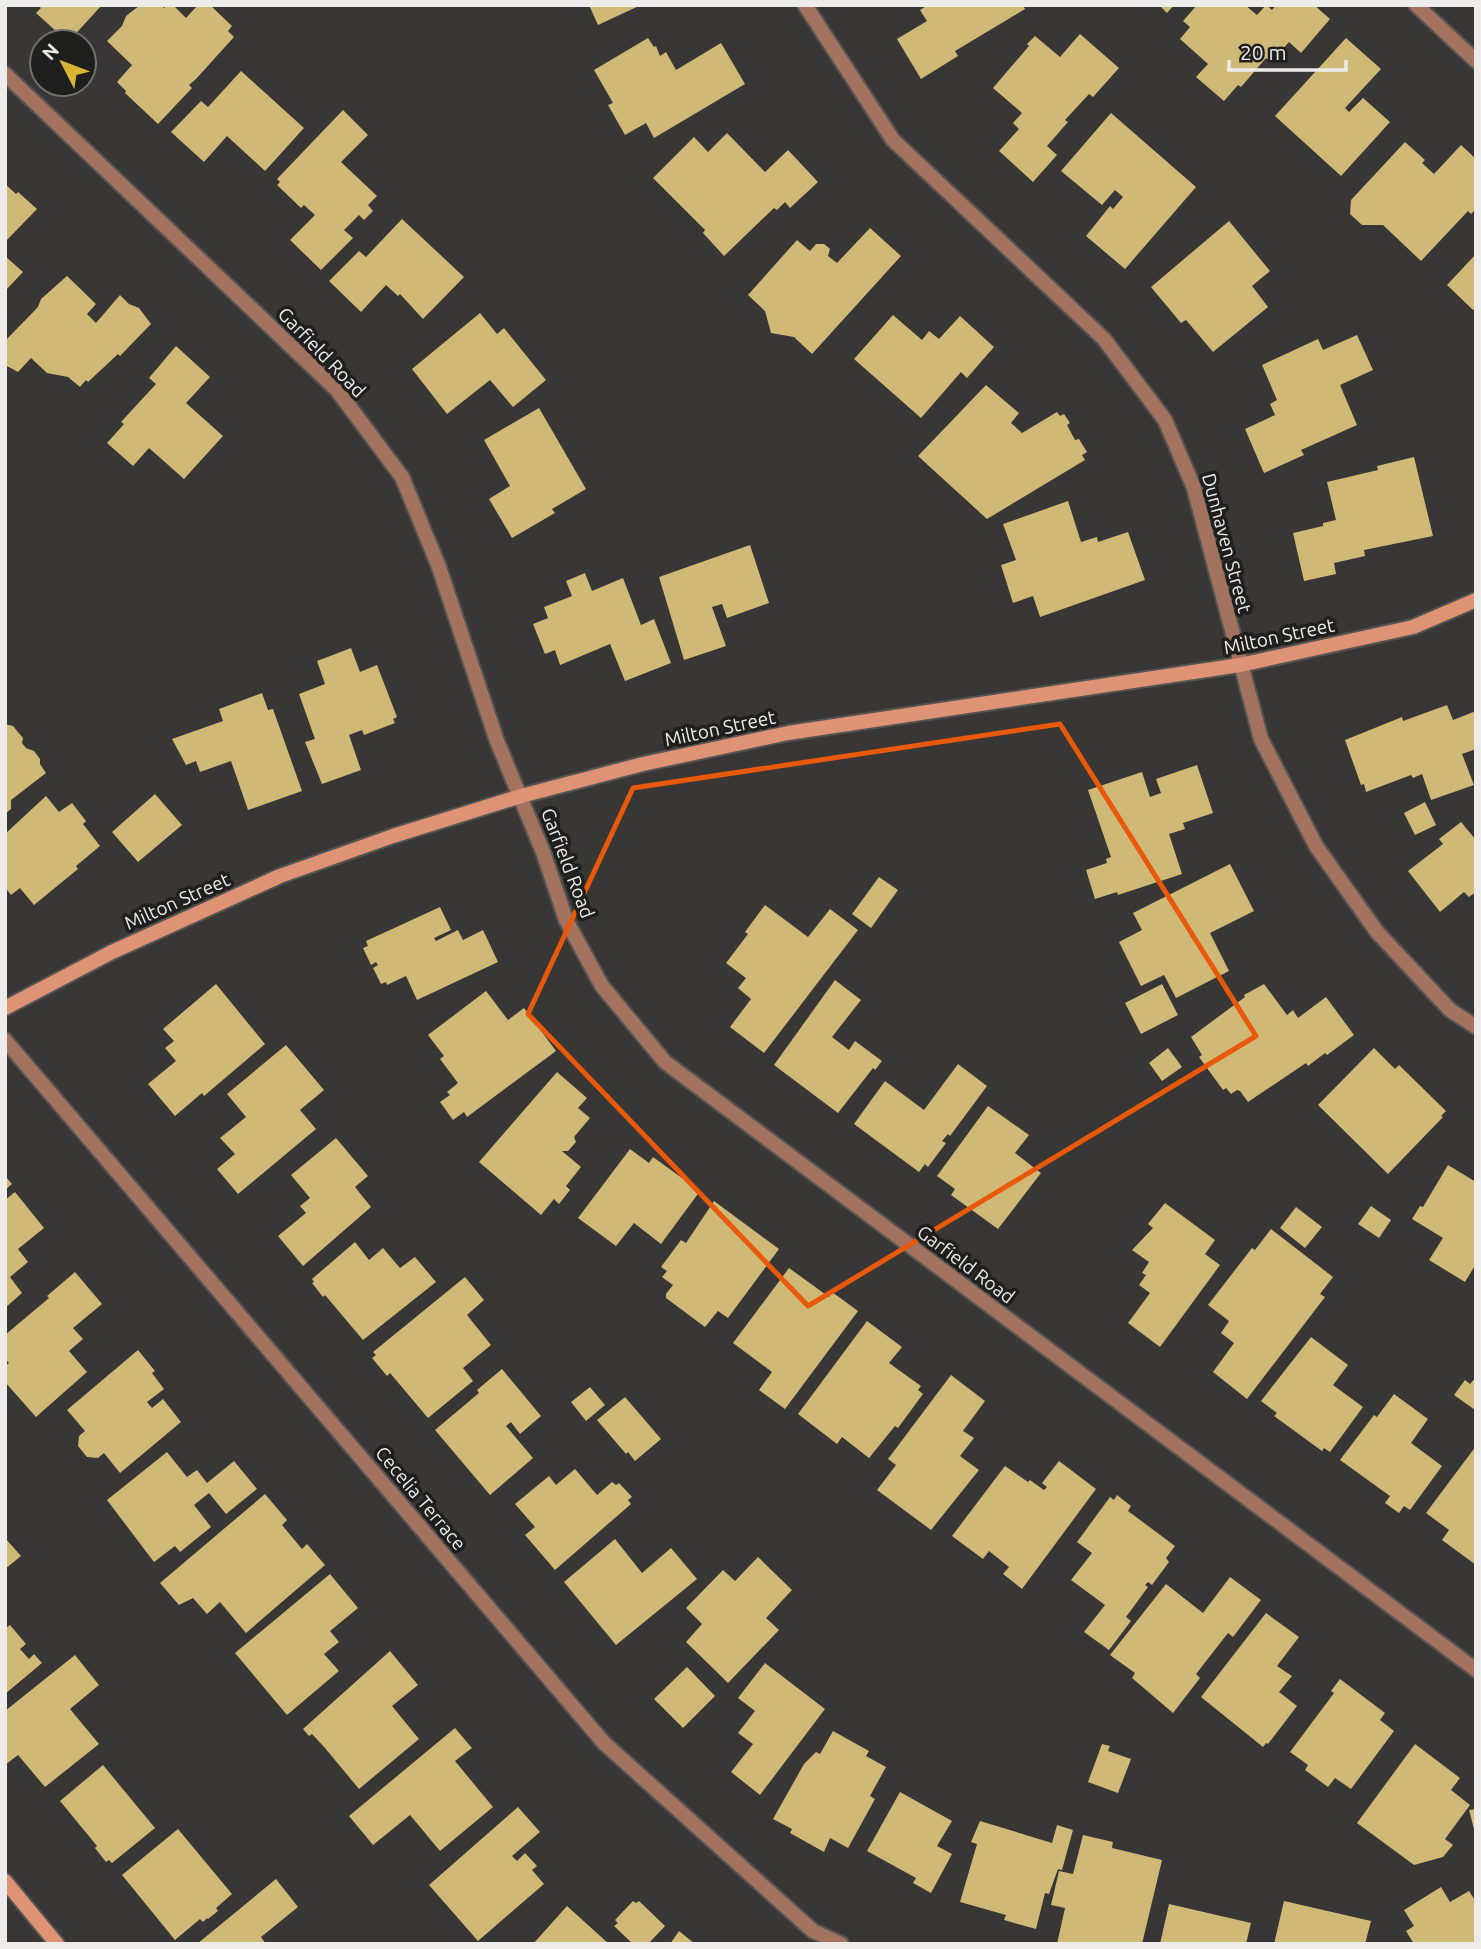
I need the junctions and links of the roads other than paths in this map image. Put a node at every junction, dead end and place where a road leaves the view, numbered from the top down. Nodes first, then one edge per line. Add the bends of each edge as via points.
1 (805, 5) edge
2 (1416, 5) edge
3 (1476, 61) edge
4 (5, 74) edge
5 (1476, 600) edge
6 (1240, 665) junction
7 (522, 796) junction
8 (5, 1008) edge
9 (1476, 1027) edge
10 (5, 1040) edge
11 (1476, 1670) edge
12 (5, 1881) edge
13 (57, 1944) edge
14 (841, 1944) edge

1 - 6 street, Dunhaven Street via 893,140 1104,339 1165,420 1194,488
2 - 3 street
4 - 7 street, Garfield Road via 337,390 402,477 439,567 497,741
5 - 6 main road, Milton Street via 1413,628
6 - 7 main road, Milton Street via 788,733
6 - 9 street, Dunhaven Street via 1261,739 1315,846 1377,932 1450,1010
7 - 8 main road, Milton Street via 280,876 112,952
7 - 11 street, Garfield Road via 566,920 602,986 665,1062
10 - 14 street, Cecelia Terrace via 604,1743 813,1931
12 - 13 main road

